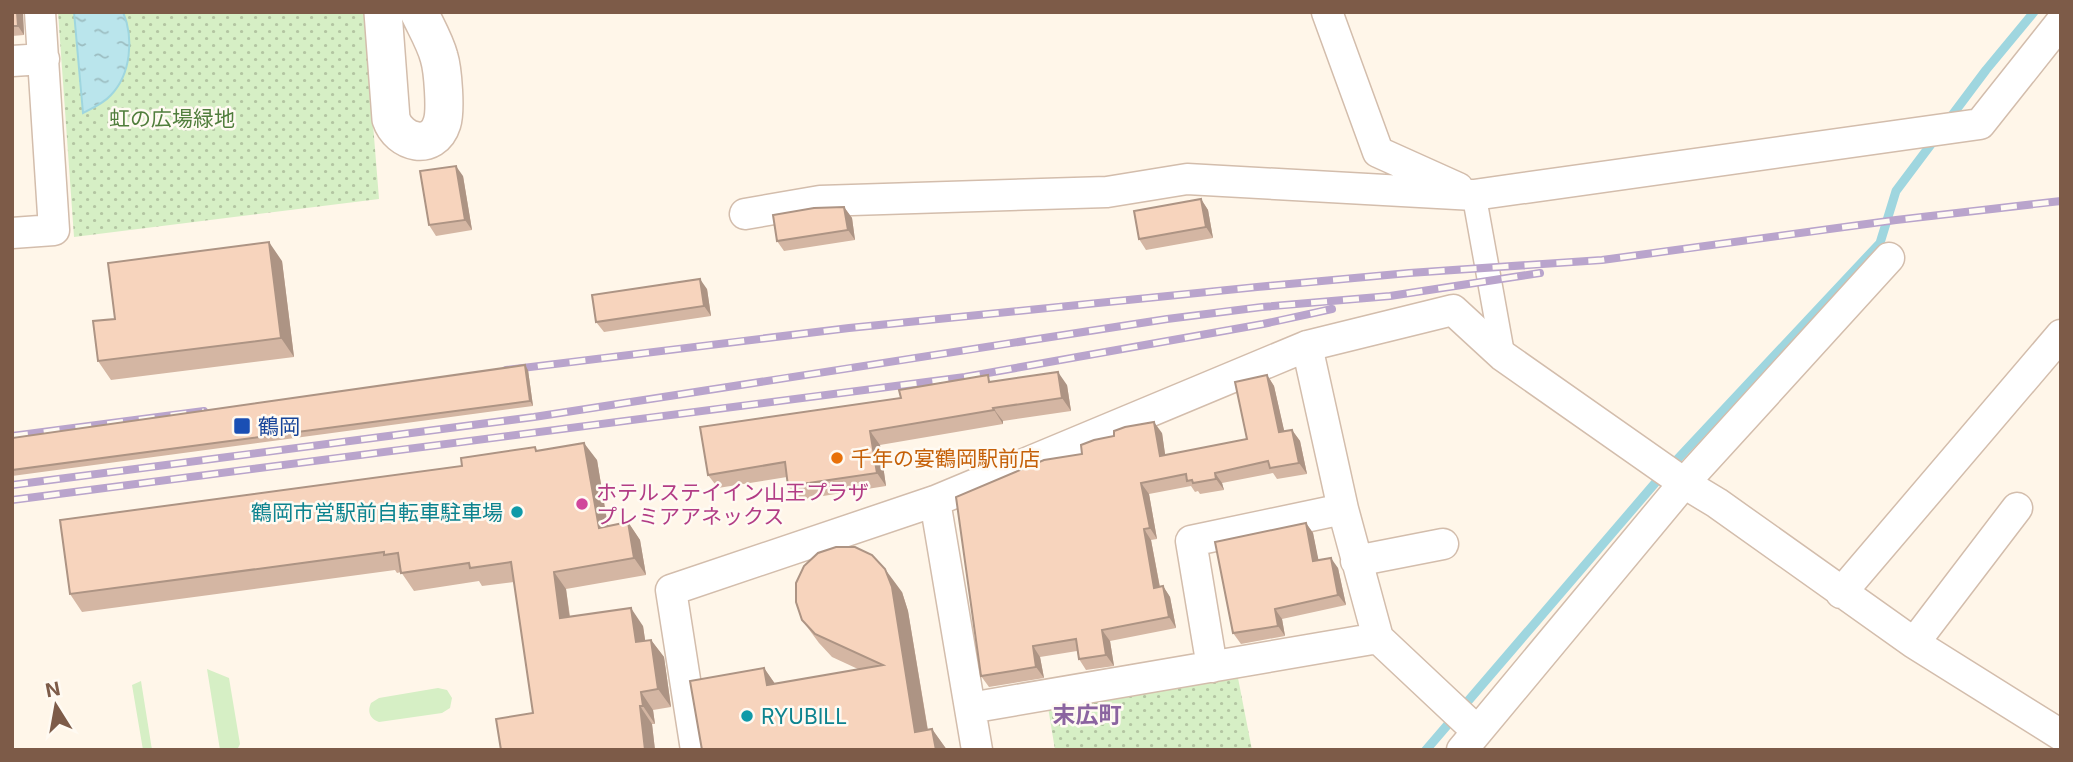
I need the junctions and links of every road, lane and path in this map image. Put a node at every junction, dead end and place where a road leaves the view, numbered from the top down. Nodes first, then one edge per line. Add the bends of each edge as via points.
1 (40, 12) edge
2 (383, 12) edge
3 (419, 12) edge
4 (1327, 12) edge
5 (2061, 22) edge
6 (44, 59) junction
7 (12, 61) edge
8 (1474, 195) junction
9 (745, 214) dead end
10 (12, 233) edge
11 (1889, 258) dead end
12 (2061, 335) edge
13 (1307, 346) junction
14 (1503, 356) junction
15 (1684, 483) junction
16 (935, 500) junction
17 (2017, 508) dead end
18 (1343, 509) junction
19 (1443, 544) dead end
20 (1356, 561) junction
21 (1841, 593) junction
22 (1378, 638) junction
23 (1914, 642) junction
24 (1212, 667) junction
25 (970, 708) junction
26 (2061, 735) edge
27 (1469, 740) edge
28 (696, 750) edge
29 (977, 750) edge

1 - 6 street
2 - 3 street via 391,119 401,136 420,142 438,131 443,112 440,58
4 - 8 street via 1378,152
5 - 8 street via 1980,124
6 - 7 street
6 - 10 street via 54,230
8 - 9 street via 1187,179 1107,192 820,201
8 - 14 street
11 - 15 street
12 - 21 street
13 - 14 street via 1453,310
13 - 16 street
13 - 18 street
14 - 15 street
15 - 21 street
15 - 27 street
16 - 25 street
16 - 28 street via 671,590
17 - 23 street
18 - 20 street
18 - 24 street via 1191,541
19 - 20 street
20 - 22 street
21 - 23 street
22 - 24 street
22 - 27 street
23 - 26 street
24 - 25 street
25 - 29 street

